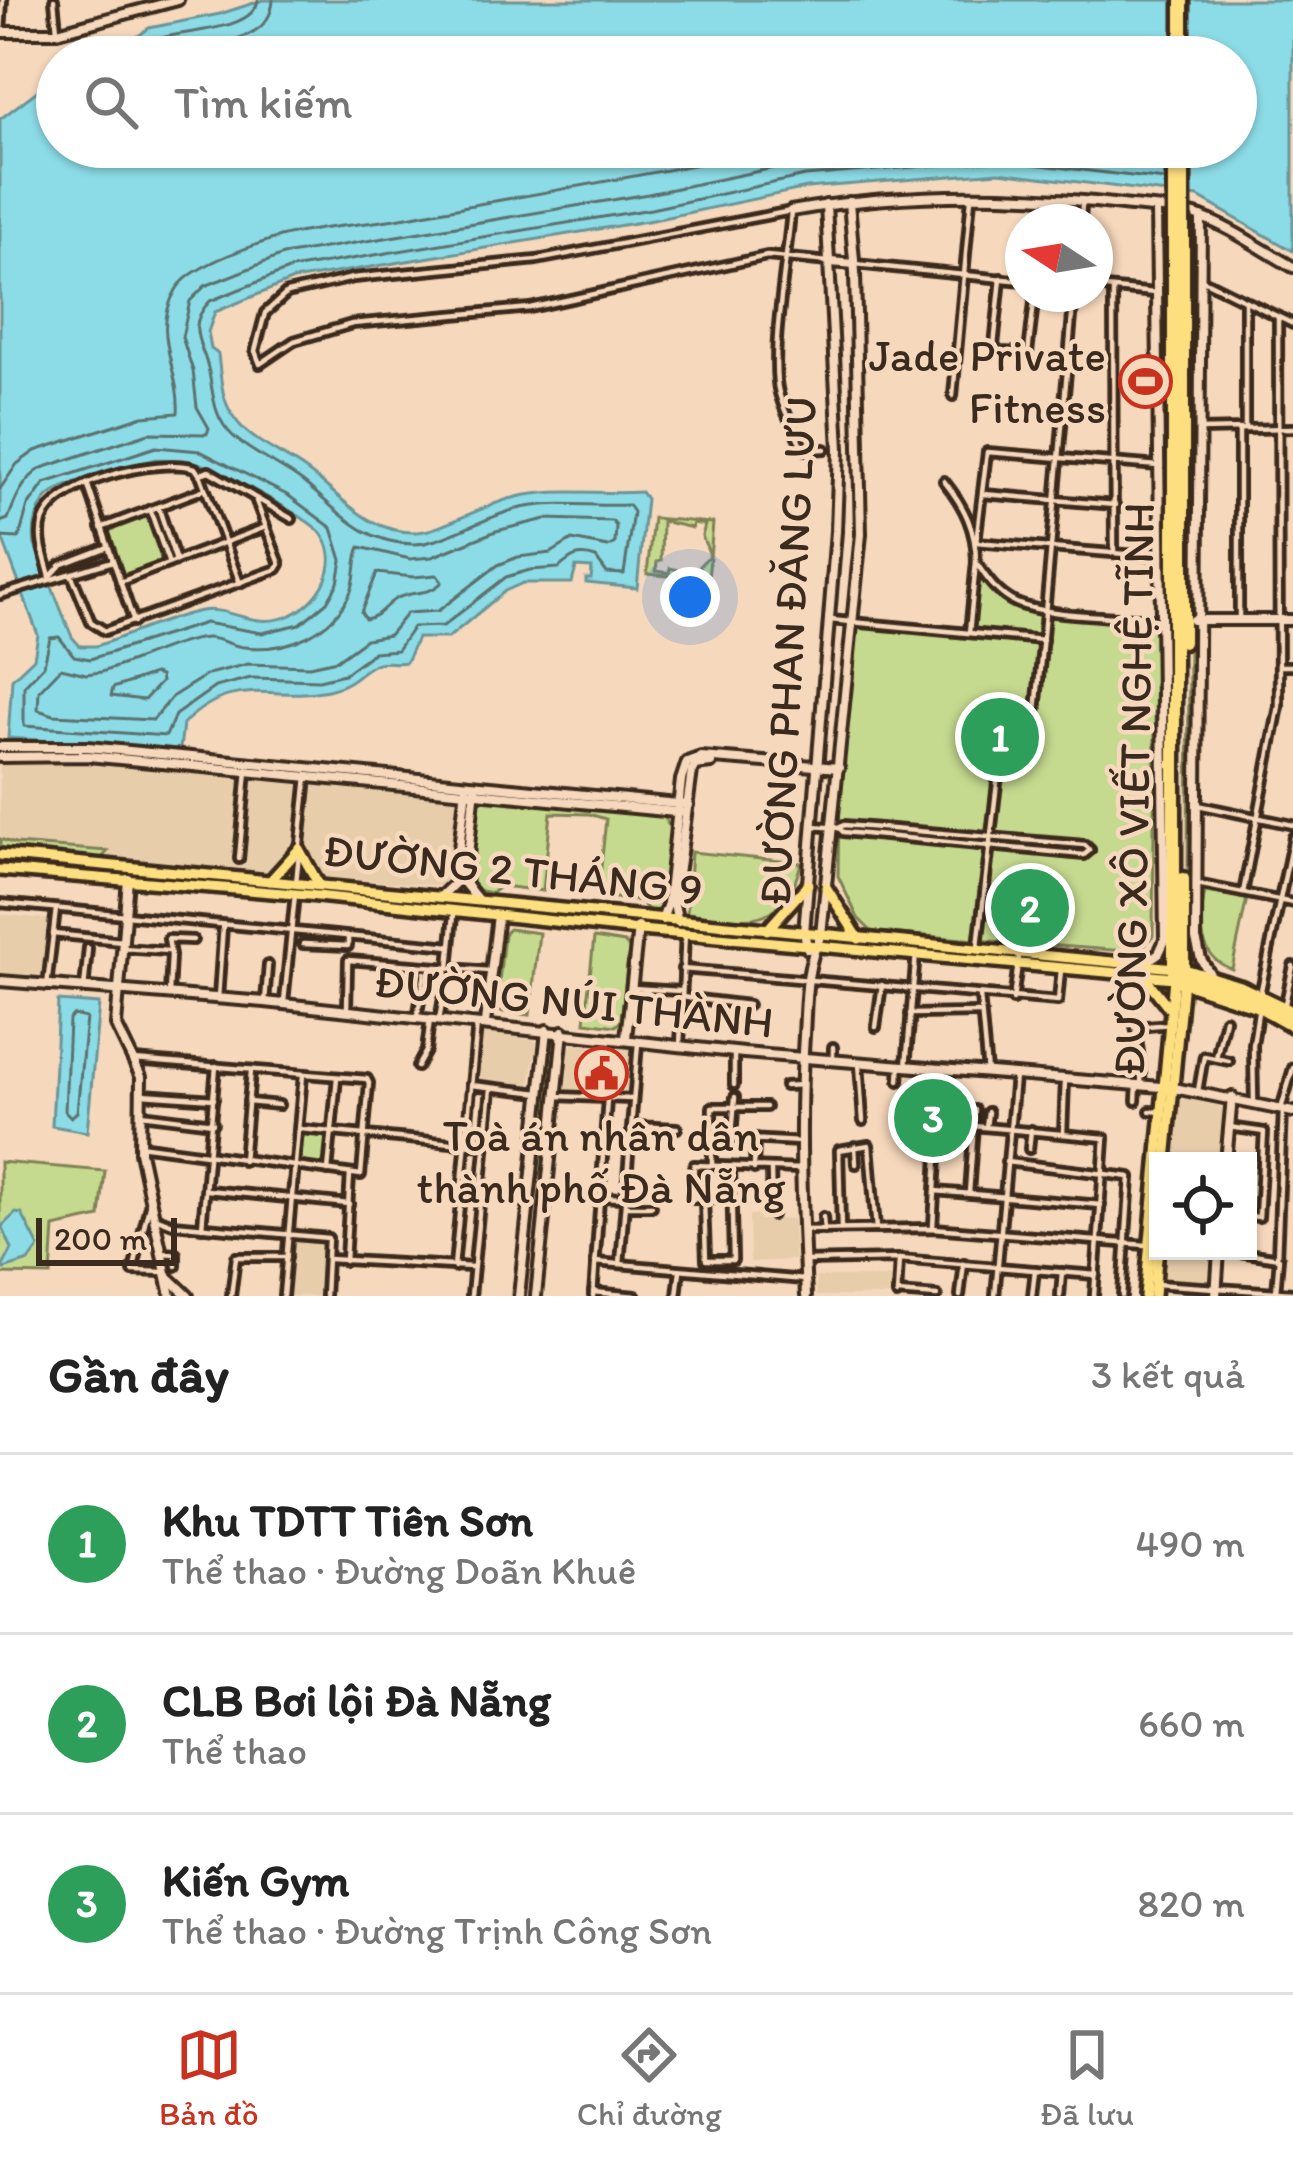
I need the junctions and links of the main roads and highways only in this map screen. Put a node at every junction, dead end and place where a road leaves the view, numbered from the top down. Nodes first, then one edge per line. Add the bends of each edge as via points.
1 (1178, 0) edge
2 (1178, 36) edge
3 (1178, 168) edge
4 (1166, 838) road end
5 (0, 863) edge
6 (92, 870) junction
7 (1185, 878) junction
8 (270, 881) junction
9 (808, 884) road end
10 (319, 886) junction
11 (826, 887) road end
12 (295, 889) junction
13 (498, 907) junction
14 (1181, 918) junction
15 (639, 923) junction
16 (682, 927) junction
17 (767, 930) junction
18 (859, 939) junction
19 (1166, 940) road end
20 (1196, 940) road end
21 (812, 943) junction
22 (1019, 960) junction
23 (1142, 971) junction
24 (1179, 974) junction
25 (1210, 982) junction
26 (1260, 1001) junction
27 (1288, 1011) edge
28 (1174, 1016) junction
29 (1293, 1025) edge
30 (1169, 1087) junction
31 (1156, 1152) edge
32 (1166, 1152) edge
33 (1152, 1260) edge
34 (1144, 1296) edge

1 - 2 highway
3 - 7 highway, ĐƯỜNG XÔ VIẾT NGHỆ TĨNH, bridge
4 - 7 highway
5 - 6 main road, ĐƯỜNG 2 THÁNG 9
5 - 6 main road
6 - 8 main road, ĐƯỜNG 2 THÁNG 9
6 - 12 main road, ĐƯỜNG 2 THÁNG 9
7 - 14 highway, ĐƯỜNG XÔ VIẾT NGHỆ TĨNH
8 - 10 main road via 299,849
8 - 12 main road, ĐƯỜNG 2 THÁNG 9
9 - 17 main road
10 - 12 main road, ĐƯỜNG 2 THÁNG 9
10 - 13 main road, ĐƯỜNG 2 THÁNG 9
11 - 18 main road
12 - 13 main road, ĐƯỜNG 2 THÁNG 9
13 - 15 main road, ĐƯỜNG 2 THÁNG 9
14 - 19 highway
14 - 20 highway
14 - 24 highway, ĐƯỜNG XÔ VIẾT NGHỆ TĨNH
14 - 25 highway
15 - 16 main road, ĐƯỜNG 2 THÁNG 9
15 - 16 main road, ĐƯỜNG 2 THÁNG 9
16 - 17 main road, ĐƯỜNG 2 THÁNG 9
16 - 21 main road, ĐƯỜNG 2 THÁNG 9
17 - 21 main road, ĐƯỜNG 2 THÁNG 9
18 - 21 main road, ĐƯỜNG 2 THÁNG 9
18 - 22 main road, ĐƯỜNG 2 THÁNG 9
21 - 22 main road, ĐƯỜNG 2 THÁNG 9
22 - 23 main road, ĐƯỜNG 2 THÁNG 9
22 - 23 main road, ĐƯỜNG 2 THÁNG 9
23 - 24 main road, ĐƯỜNG 2 THÁNG 9
23 - 28 main road
24 - 25 highway, ĐƯỜNG 2 THÁNG 9
24 - 28 main road, ĐƯỜNG XÔ VIẾT NGHỆ TĨNH
25 - 26 highway, ĐƯỜNG 2 THÁNG 9
25 - 28 main road
26 - 27 highway, ĐƯỜNG 2 THÁNG 9
26 - 29 highway, ĐƯỜNG 2 THÁNG 9
28 - 30 main road, ĐƯỜNG XÔ VIẾT NGHỆ TĨNH
30 - 31 main road, ĐƯỜNG XÔ VIẾT NGHỆ TĨNH via 1156,1111
30 - 32 main road, ĐƯỜNG XÔ VIẾT NGHỆ TĨNH
33 - 34 main road, ĐƯỜNG XÔ VIẾT NGHỆ TĨNH

